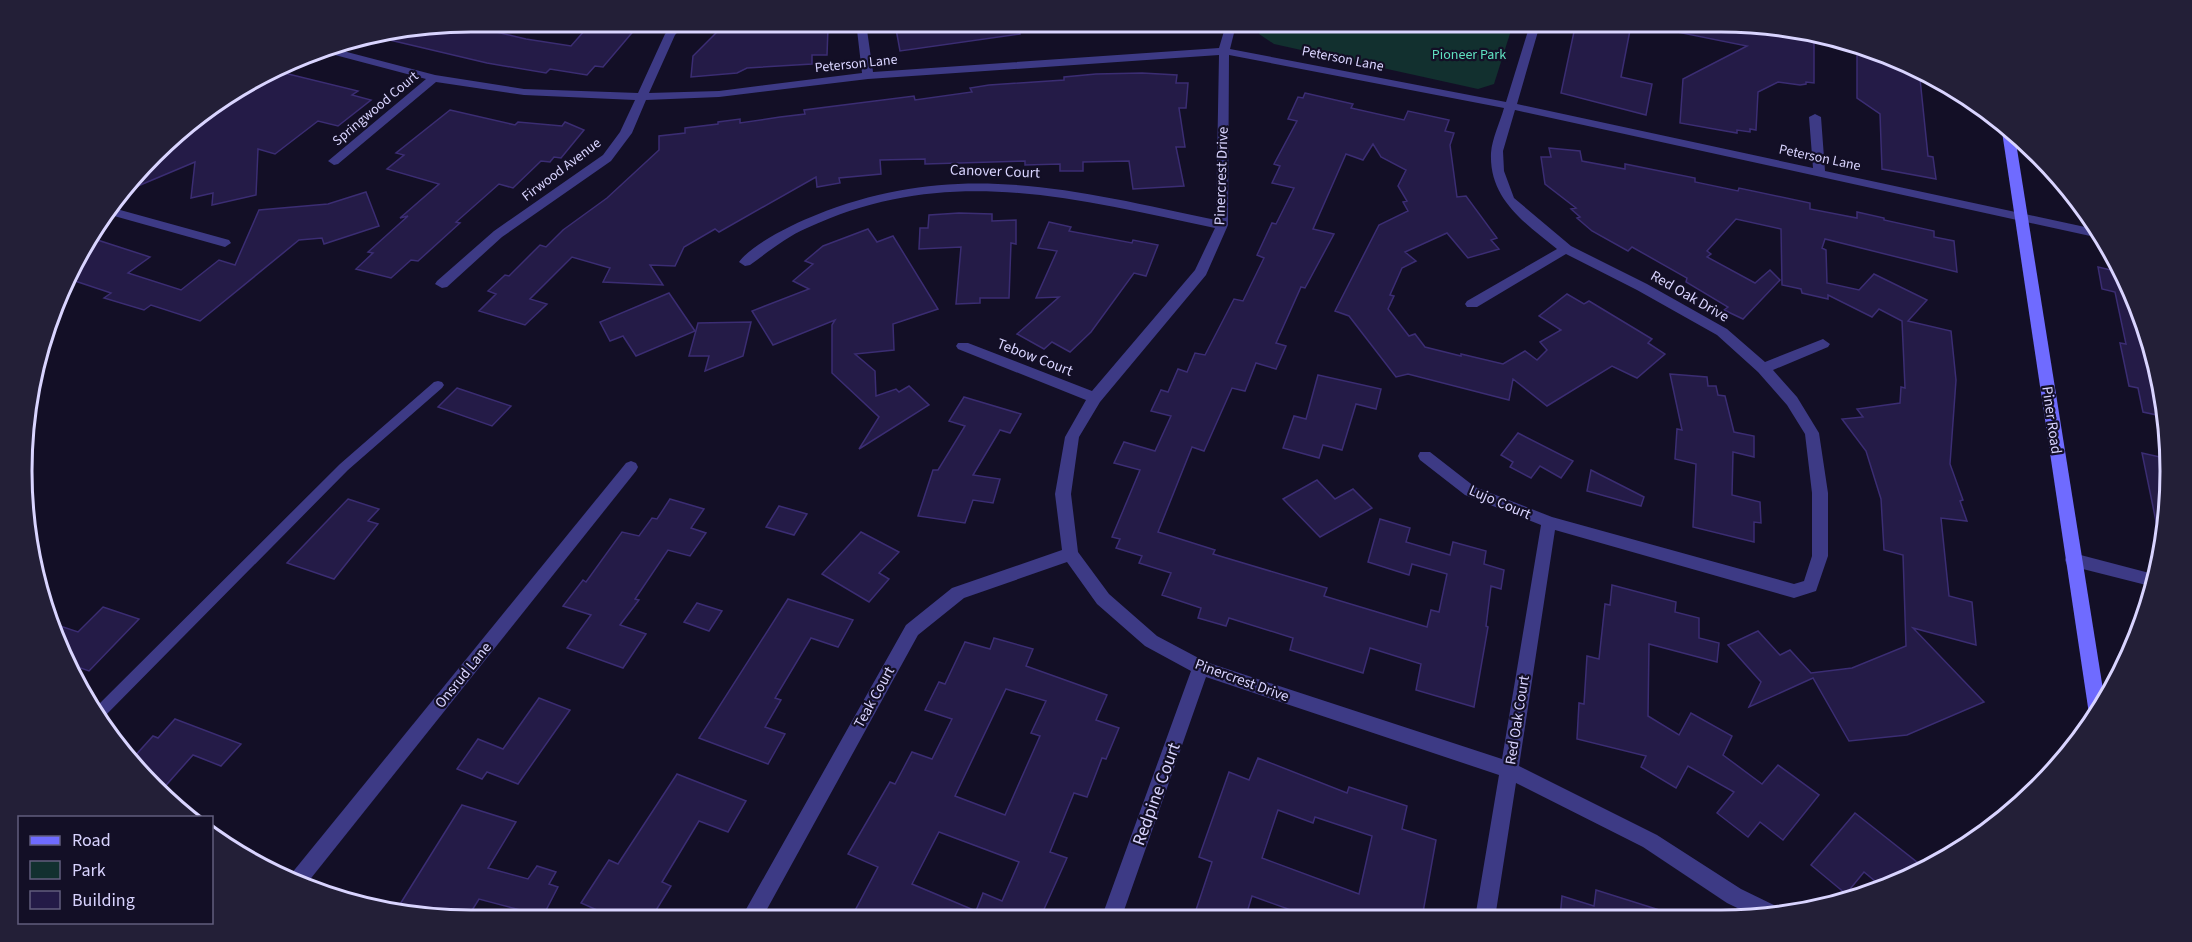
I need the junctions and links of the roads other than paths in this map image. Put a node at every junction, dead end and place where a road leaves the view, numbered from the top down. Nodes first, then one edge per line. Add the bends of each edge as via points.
1 (672, 32) edge
2 (862, 32) edge
3 (1229, 32) edge
4 (1533, 32) edge
5 (1224, 51) junction
6 (337, 53) edge
7 (868, 76) junction
8 (434, 78) junction
9 (643, 97) junction
10 (1511, 106) junction
11 (1815, 117) dead end
12 (2009, 140) edge
13 (334, 161) dead end
14 (1819, 172) junction
15 (116, 213) edge
16 (2022, 218) junction
17 (1222, 225) junction
18 (2090, 232) edge
19 (225, 243) dead end
20 (1566, 249) junction
21 (745, 262) dead end
22 (441, 284) dead end
23 (1472, 304) dead end
24 (1823, 344) dead end
25 (963, 346) dead end
26 (1763, 368) junction
27 (438, 386) dead end
28 (1095, 398) junction
29 (1425, 456) dead end
30 (631, 467) dead end
31 (1549, 522) junction
32 (1070, 554) junction
33 (2073, 560) junction
34 (2147, 579) edge
35 (1201, 668) junction
36 (2102, 691) edge
37 (102, 710) edge
38 (1509, 770) junction
39 (301, 876) edge
40 (1760, 909) edge
41 (756, 910) edge
42 (1114, 910) edge
43 (1486, 910) edge

1 - 9 street, Firwood Avenue
2 - 7 street
3 - 5 street, Pinercrest Drive
4 - 10 street, Red Oak Drive
5 - 7 street, Peterson Lane
5 - 10 street, Peterson Lane
5 - 17 street, Pinercrest Drive
6 - 8 street, Peterson Lane
7 - 9 street, Peterson Lane via 719,94
8 - 9 street, Peterson Lane via 524,92
8 - 13 street, Springwood Court
9 - 22 street, Firwood Avenue via 626,133 607,158 498,234
10 - 14 street, Peterson Lane
10 - 20 street, Red Oak Drive via 1497,152 1498,171 1509,200
11 - 14 street
12 - 16 main road, Piner Road
14 - 16 street, Peterson Lane
15 - 19 street
16 - 18 street, Peterson Lane
16 - 33 main road, Piner Road
17 - 21 street, Canover Court via 1046,190 960,184 903,190 850,204 801,225
17 - 28 street, Pinercrest Drive via 1201,272
20 - 23 street
20 - 26 street, Red Oak Drive via 1722,332
24 - 26 street
25 - 28 street, Tebow Court
26 - 31 street, Red Oak Drive via 1792,401 1812,433 1820,493 1820,556 1810,586 1794,591
27 - 37 lane via 345,467
28 - 32 street, Pinercrest Drive via 1072,436 1063,494
29 - 31 street, Lujo Court via 1470,490
30 - 39 street, Onsrud Lane
31 - 38 street, Red Oak Court
32 - 35 street, Pinercrest Drive via 1103,600 1152,641
32 - 41 street, Teak Court via 958,593 912,630
33 - 34 street
33 - 36 main road, Piner Road
35 - 38 street, Pinercrest Drive
35 - 42 street, Redpine Court
38 - 40 street, Pinercrest Drive via 1650,841
38 - 43 street, Red Oak Court

